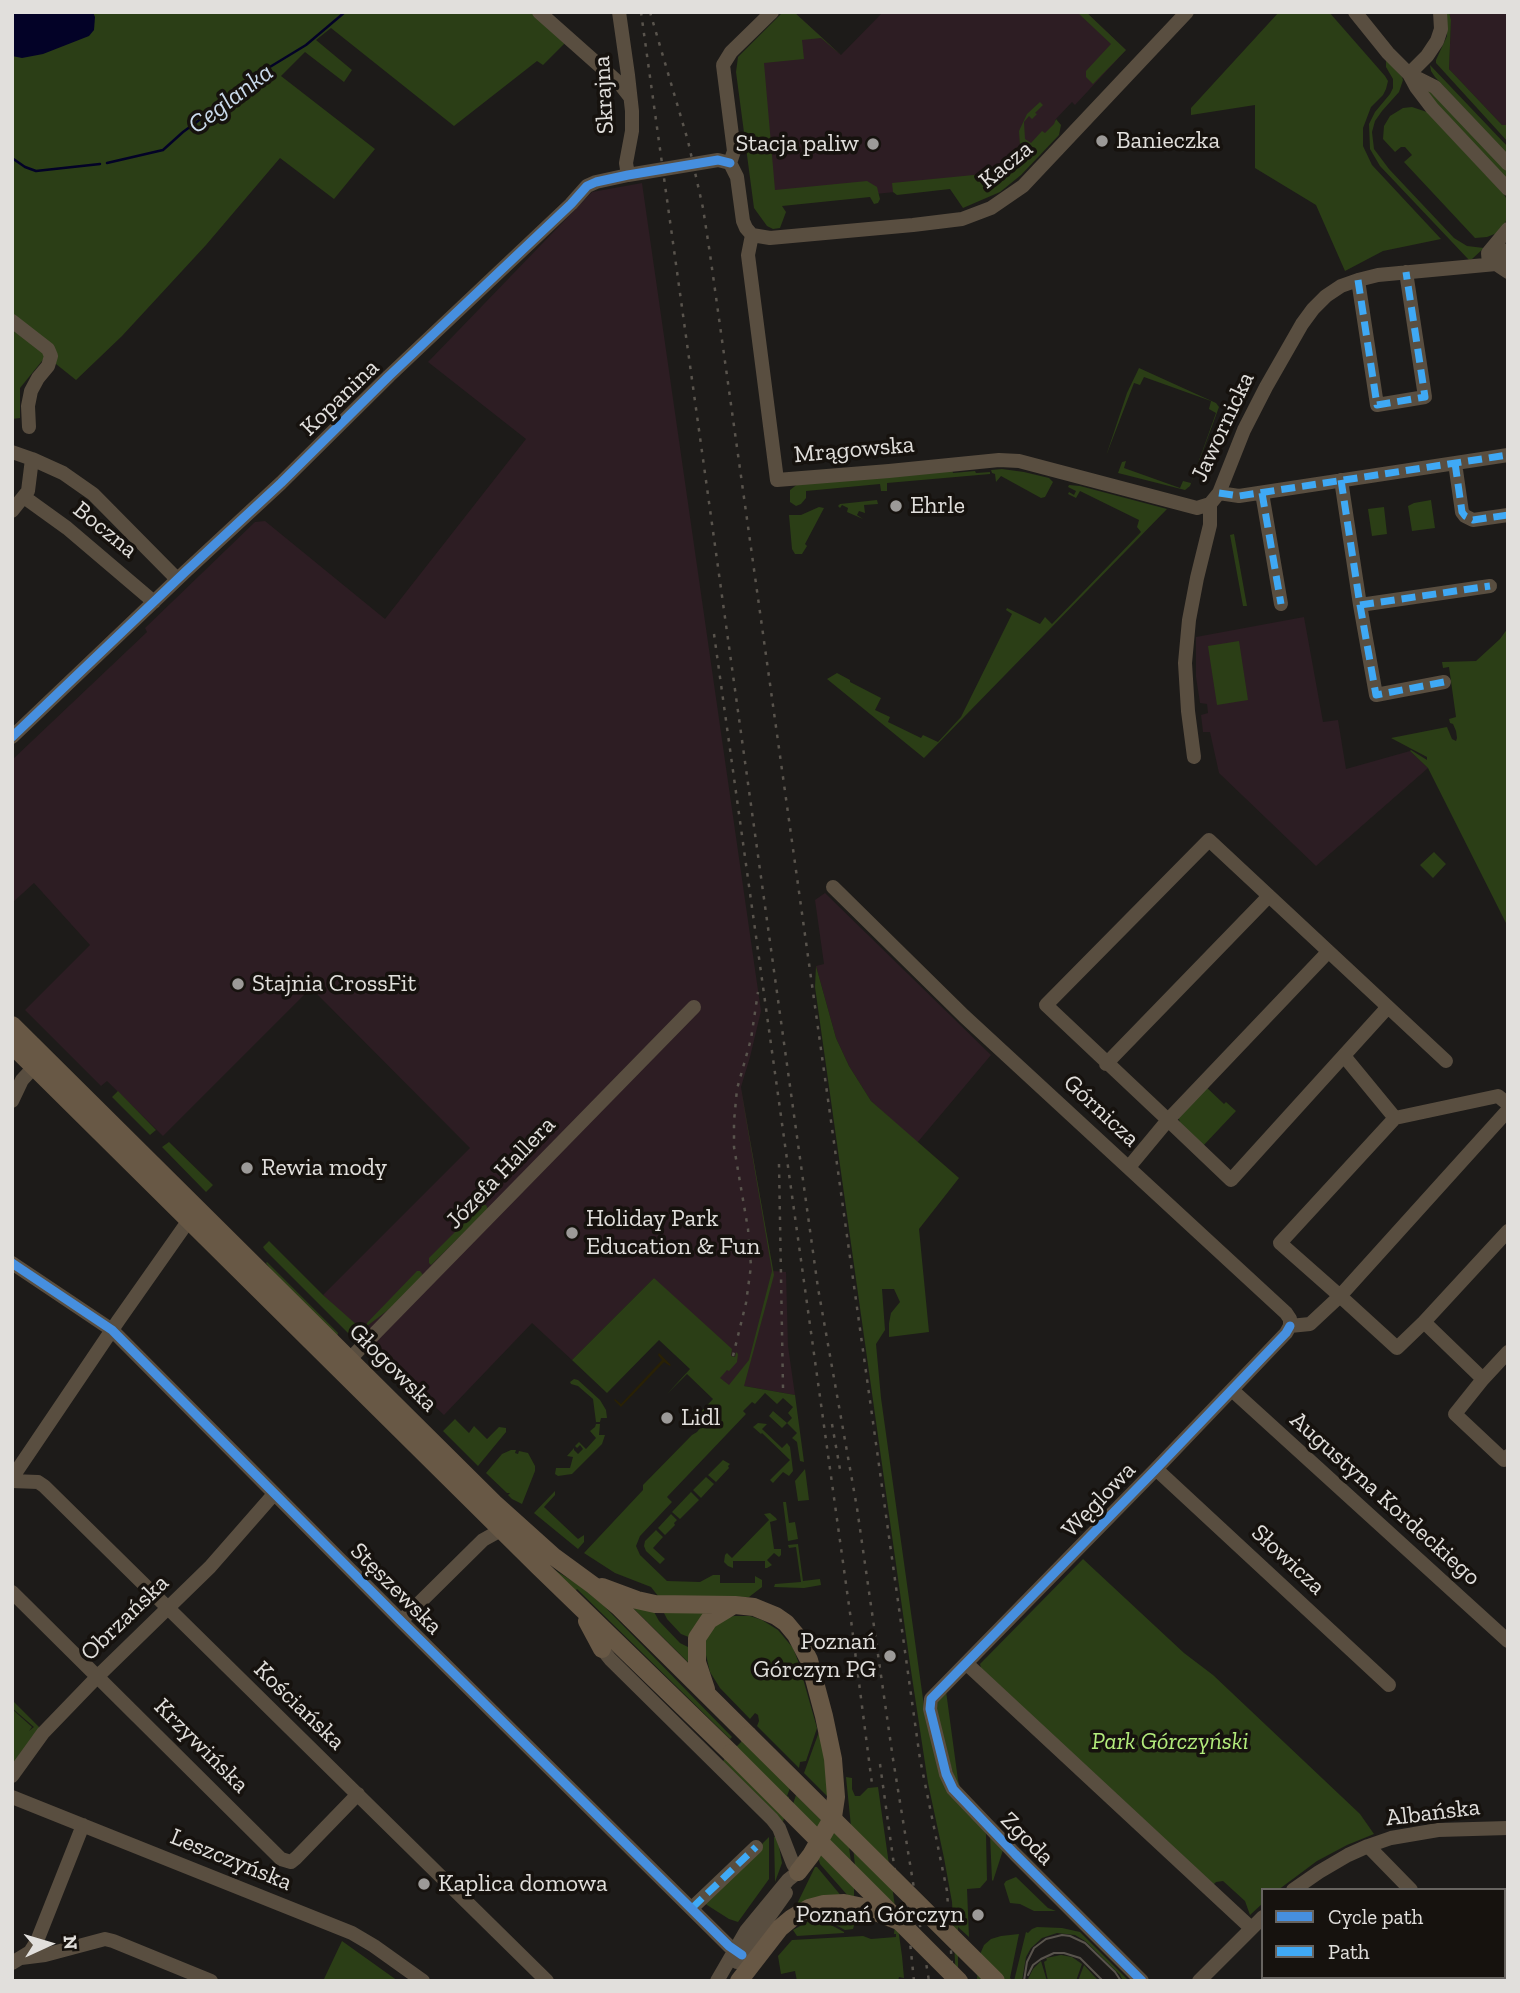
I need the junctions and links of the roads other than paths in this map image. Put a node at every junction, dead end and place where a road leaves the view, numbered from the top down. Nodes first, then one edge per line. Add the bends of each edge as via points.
1 (538, 12) edge
2 (619, 12) edge
3 (772, 12) edge
4 (1187, 12) edge
5 (1355, 12) edge
6 (1440, 12) edge
7 (1427, 56) junction
8 (1409, 74) junction
9 (1435, 86) junction
10 (630, 97) junction
11 (730, 163) junction
12 (1508, 164) edge
13 (628, 175) junction
14 (1508, 190) edge
15 (1508, 229) edge
16 (752, 235) junction
17 (1508, 250) edge
18 (1497, 267) edge
19 (1406, 272) junction
20 (1358, 279) junction
21 (12, 320) edge
22 (29, 427) dead end
23 (12, 452) edge
24 (1508, 455) edge
25 (32, 459) junction
26 (1455, 463) junction
27 (1341, 480) junction
28 (1262, 493) junction
29 (24, 497) junction
30 (1214, 498) junction
31 (12, 511) edge
32 (1508, 515) edge
33 (177, 579) junction
34 (1490, 586) dead end
35 (154, 601) junction
36 (1281, 604) dead end
37 (1360, 605) junction
38 (1444, 682) dead end
39 (12, 737) edge
40 (1194, 757) dead end
41 (833, 887) dead end
42 (1268, 897) junction
43 (1328, 952) junction
44 (694, 1007) dead end
45 (1387, 1008) junction
46 (12, 1025) edge
47 (12, 1045) edge
48 (1344, 1056) junction
49 (1446, 1061) dead end
50 (1106, 1064) junction
51 (23, 1072) edge
52 (12, 1101) edge
53 (1508, 1104) edge
54 (1508, 1110) edge
55 (1395, 1118) junction
56 (1168, 1120) junction
57 (1129, 1167) junction
58 (189, 1220) junction
59 (1508, 1231) edge
60 (12, 1263) edge
61 (1340, 1296) junction
62 (1424, 1322) junction
63 (1290, 1326) junction
64 (112, 1330) junction
65 (1508, 1352) edge
66 (344, 1364) junction
67 (1483, 1379) junction
68 (1232, 1390) junction
69 (1508, 1456) edge
70 (1156, 1469) junction
71 (12, 1479) edge
72 (274, 1494) junction
73 (501, 1530) junction
74 (580, 1576) junction
75 (12, 1592) edge
76 (579, 1605) junction
77 (736, 1605) junction
78 (167, 1609) junction
79 (401, 1621) junction
80 (1508, 1641) edge
81 (603, 1648) joint
82 (967, 1664) junction
83 (98, 1676) junction
84 (1389, 1685) dead end
85 (931, 1699) joint
86 (713, 1702) junction
87 (12, 1776) edge
88 (358, 1794) junction
89 (12, 1797) edge
90 (83, 1825) junction
91 (1508, 1828) edge
92 (1368, 1846) junction
93 (756, 1847) dead end
94 (798, 1872) junction
95 (1296, 1888) edge
96 (1409, 1888) edge
97 (692, 1908) junction
98 (1259, 1921) edge
99 (901, 1922) junction
100 (17, 1960) edge
101 (741, 1964) edge
102 (211, 1981) edge
103 (423, 1981) edge
104 (547, 1981) edge
105 (718, 1981) edge
106 (959, 1981) edge
107 (996, 1981) edge
108 (1142, 1981) edge
109 (1199, 1981) edge

1 - 10 street
2 - 10 street, Skrajna
3 - 11 street via 730,52 723,65 734,151
4 - 16 street, Kacza via 1024,186 991,208 962,219 913,225 770,238
5 - 8 street
6 - 7 street via 1440,34
7 - 8 street
7 - 9 street via 1427,70
8 - 9 street
8 - 14 street via 1432,108
9 - 12 street
10 - 13 street, Skrajna
11 - 13 street, Kopanina via 718,160
11 - 16 street, Mrągowska via 737,177 743,221
13 - 33 street, Kopanina via 587,186
15 - 18 street via 1488,253
16 - 30 street, Mrągowska via 748,255 777,480 999,460 1019,461 1197,508
17 - 18 street
18 - 19 street, Jawornicka
19 - 20 street, Jawornicka
19 - 20 street via 1425,397 1377,405
20 - 30 street, Jawornicka via 1326,296 1301,324 1251,415
21 - 22 street via 51,356 31,391
23 - 25 street
24 - 26 street
25 - 29 street
25 - 33 street via 93,494
26 - 27 street
26 - 32 street via 1465,516 1473,520
27 - 28 street
27 - 37 street
28 - 30 street
28 - 36 street
29 - 31 street
29 - 35 street, Boczna
30 - 40 street, Jawornicka via 1189,620 1185,663
33 - 35 street, Kopanina
34 - 37 street
35 - 39 street, Kopanina
37 - 38 street via 1376,695
41 - 57 street, Górnicza via 964,1016
42 - 43 street
42 - 50 street, Górnicza
42 - 50 street via 1209,840 1046,1005
43 - 45 street
43 - 56 street, Górnicza
44 - 66 street, Józefa Hallera
45 - 48 street, Górnicza
45 - 49 street
46 - 66 main road, Głogowska
47 - 51 main road, Głogowska
48 - 55 street
48 - 56 street, Górnicza via 1231,1180
50 - 56 street
51 - 52 street
51 - 58 main road, Głogowska
53 - 55 street via 1498,1096
54 - 61 street
55 - 61 street via 1280,1243
56 - 57 street
57 - 63 street, Górnicza via 1286,1313
58 - 64 street
58 - 66 main road, Głogowska
59 - 62 street
60 - 64 street, Stęszewska
61 - 62 street via 1397,1348
61 - 63 street via 1310,1324
62 - 67 street
63 - 68 street, Węglowa
64 - 71 street
64 - 72 street, Stęszewska
65 - 67 street
66 - 73 main road, Głogowska
66 - 74 main road, Głogowska via 526,1534
67 - 69 street via 1455,1414 1504,1460
68 - 70 street, Węglowa
68 - 80 street, Augustyna Kordeckiego
70 - 82 street, Węglowa
70 - 84 street, Słowicza
71 - 78 street, Kościańska via 44,1486
72 - 78 street, Obrzańska
72 - 79 street, Stęszewska
73 - 76 main road, Głogowska
73 - 79 street via 483,1540
74 - 77 main road via 647,1603
74 - 86 main road, Głogowska via 621,1609
75 - 83 street, Krzywińska
76 - 81 main road
76 - 99 main road, Głogowska, bridge
77 - 86 main road via 709,1620 696,1641 700,1675
77 - 94 main road via 767,1611 791,1628 806,1653 824,1716 835,1777 835,1808
78 - 83 street, Obrzańska
78 - 88 street, Kościańska
79 - 97 street, Stęszewska
81 - 94 street via 772,1819
82 - 85 street, Węglowa
82 - 98 street
83 - 87 street, Obrzańska via 43,1733
83 - 88 street, Krzywińska via 286,1862 296,1858
85 - 108 street, Zgoda via 953,1789
86 - 107 main road, Głogowska, bridge
88 - 104 street, Kościańska
89 - 90 street, Leszczyńska
90 - 100 street via 37,1941
90 - 103 street, Leszczyńska via 352,1933
91 - 92 street, Albańska via 1429,1831
92 - 95 street, Albańska
92 - 96 street
93 - 97 street
94 - 101 street
97 - 101 street, Stęszewska
98 - 109 street
99 - 101 main road via 853,1904 813,1907 786,1923
99 - 106 main road, Głogowska, bridge
100 - 102 street via 105,1940
101 - 105 street

